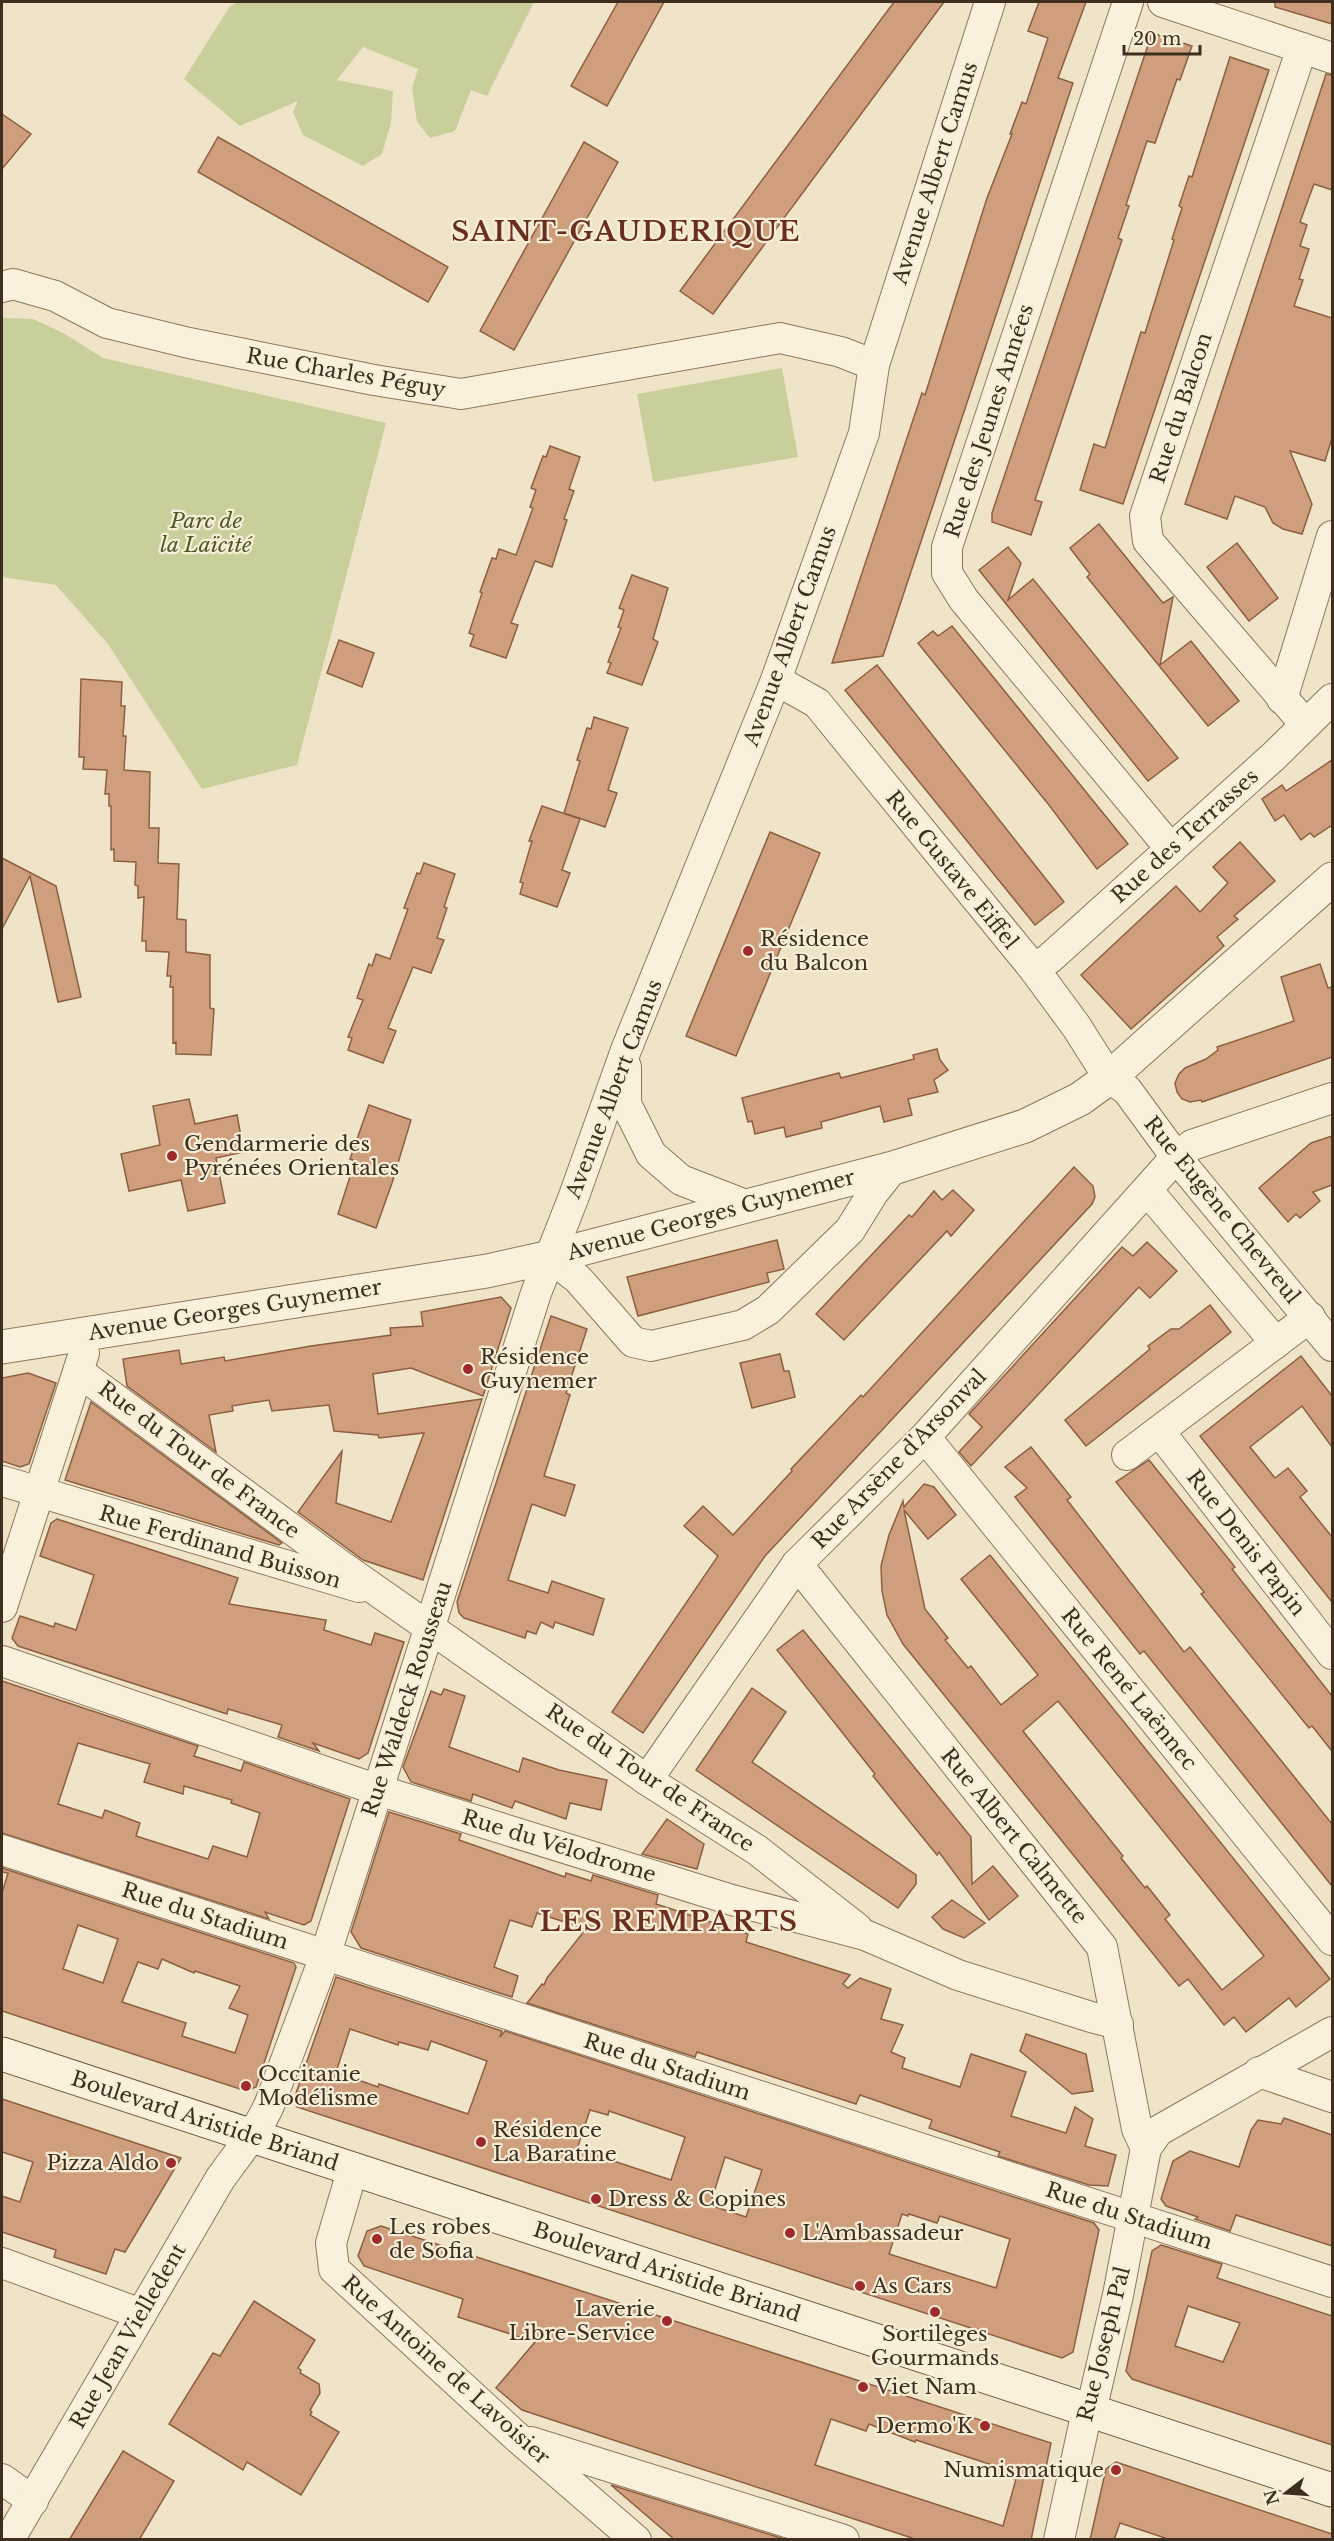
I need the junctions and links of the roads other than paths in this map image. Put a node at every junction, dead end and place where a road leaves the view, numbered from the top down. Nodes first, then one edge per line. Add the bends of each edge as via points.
1 (990, 2) edge
2 (1128, 2) edge
3 (1163, 2) edge
4 (1302, 48) junction
5 (1332, 58) edge
6 (2, 287) edge
7 (874, 364) junction
8 (1332, 537) edge
9 (776, 680) junction
10 (1282, 699) junction
11 (1332, 699) edge
12 (1305, 723) junction
13 (1171, 849) junction
14 (1332, 879) edge
15 (1034, 969) junction
16 (626, 1050) junction
17 (1109, 1078) junction
18 (1332, 1098) edge
19 (1176, 1157) junction
20 (893, 1168) junction
21 (1147, 1190) junction
22 (748, 1206) junction
23 (550, 1257) junction
24 (1310, 1317) junction
25 (89, 1332) junction
26 (1276, 1343) junction
27 (1332, 1346) edge
28 (2, 1347) edge
29 (79, 1372) junction
30 (1159, 1431) junction
31 (925, 1437) junction
32 (1127, 1455) dead end
33 (2, 1481) edge
34 (38, 1493) junction
35 (797, 1564) junction
36 (377, 1590) junction
37 (2, 1606) edge
38 (431, 1627) junction
39 (1332, 1654) edge
40 (2, 1661) edge
41 (647, 1780) junction
42 (378, 1790) junction
43 (2, 1850) edge
44 (865, 1935) junction
45 (1332, 1940) edge
46 (325, 1956) junction
47 (1118, 2024) junction
48 (1332, 2032) edge
49 (2, 2054) edge
50 (1259, 2072) junction
51 (1332, 2097) edge
52 (250, 2135) junction
53 (1146, 2148) junction
54 (353, 2168) junction
55 (1132, 2218) junction
56 (2, 2264) edge
57 (1332, 2282) edge
58 (141, 2314) junction
59 (1089, 2410) junction
60 (519, 2439) junction
61 (2, 2480) edge
62 (1332, 2490) edge
63 (33, 2500) junction
64 (9, 2540) edge
65 (636, 2540) edge
66 (844, 2540) edge
67 (1059, 2540) edge

1 - 7 street, Avenue Albert Camus
2 - 13 street, Rue des Jeunes Années via 947,547 947,573 964,600
3 - 4 street
4 - 5 street
4 - 10 street, Rue du Balcon via 1145,516 1148,541
6 - 7 street, Rue Charles Péguy via 14,284 55,296 107,323 189,343 461,394 780,338
7 - 9 street, Avenue Albert Camus via 864,433
8 - 10 street
9 - 15 street, Rue Gustave Eiffel via 817,703
9 - 16 street, Avenue Albert Camus
10 - 12 street, Rue du Balcon
11 - 12 street, Rue des Terrasses
12 - 13 street, Rue des Terrasses
13 - 15 street, Rue des Terrasses
14 - 17 street, Avenue Georges Guynemer
15 - 17 street, Rue Gustave Eiffel
16 - 22 street via 626,1104 651,1154 681,1180
16 - 23 street, Avenue Albert Camus
17 - 19 street, Rue Eugène Chevreul via 1127,1090
17 - 20 street, Avenue Georges Guynemer via 1080,1099 1025,1126
18 - 19 street, Rue Arsène d'Arsonval via 1192,1145
19 - 21 street, Rue Arsène d'Arsonval
19 - 24 street, Rue Eugène Chevreul
20 - 22 street, Avenue Georges Guynemer
20 - 23 street via 850,1230 768,1310 743,1325 651,1346 633,1342 578,1279
21 - 26 street, Rue Eugène Chevreul
21 - 31 street, Rue Arsène d'Arsonval
22 - 23 street, Avenue Georges Guynemer
23 - 25 street, Avenue Georges Guynemer via 487,1271
23 - 38 street, Rue Waldeck Rousseau
24 - 26 street
24 - 27 street, Rue Eugène Chevreul
25 - 28 street, Avenue Georges Guynemer
25 - 29 street
26 - 30 street
29 - 34 street
29 - 36 street, Rue du Tour de France
30 - 32 street
30 - 39 street, Rue Denis Papin
31 - 35 street, Rue Arsène d'Arsonval
31 - 45 street, Rue René Laënnec
33 - 34 street, Rue Ferdinand Buisson
34 - 36 street, Rue Ferdinand Buisson
34 - 37 street
35 - 41 street, Rue Arsène d'Arsonval
35 - 47 street, Rue Albert Calmette via 1102,1947
36 - 38 street, Rue Ferdinand Buisson
38 - 41 street, Rue du Tour de France
38 - 42 street, Rue Waldeck Rousseau
40 - 42 street, Rue du Vélodrome
41 - 44 street, Rue du Tour de France via 757,1850
42 - 44 street, Rue du Vélodrome via 732,1900
42 - 46 street, Rue Waldeck Rousseau
43 - 46 street, Rue du Stadium
44 - 47 street, Rue du Vélodrome via 958,1975
46 - 52 street, Rue Waldeck Rousseau via 265,2117
46 - 55 street, Rue du Stadium
47 - 53 street, Rue Albert Calmette via 1137,2129
48 - 50 street
49 - 52 street, Boulevard Aristide Briand
50 - 51 street
50 - 53 street via 1158,2131
52 - 54 street, Boulevard Aristide Briand
52 - 58 street, Rue Jean Vielledent
53 - 55 street, Rue Joseph Pal
54 - 59 street, Boulevard Aristide Briand
54 - 60 street, Rue Antoine de Lavoisier via 331,2243 334,2269
55 - 57 street, Rue du Stadium
55 - 59 street, Rue Joseph Pal
56 - 58 street
58 - 63 street, Rue Jean Vielledent
59 - 62 street, Boulevard Aristide Briand
59 - 67 street, Rue Joseph Pal
60 - 65 street, Rue Antoine de Lavoisier
60 - 66 street
61 - 63 street
63 - 64 street, Rue Jean Vielledent

